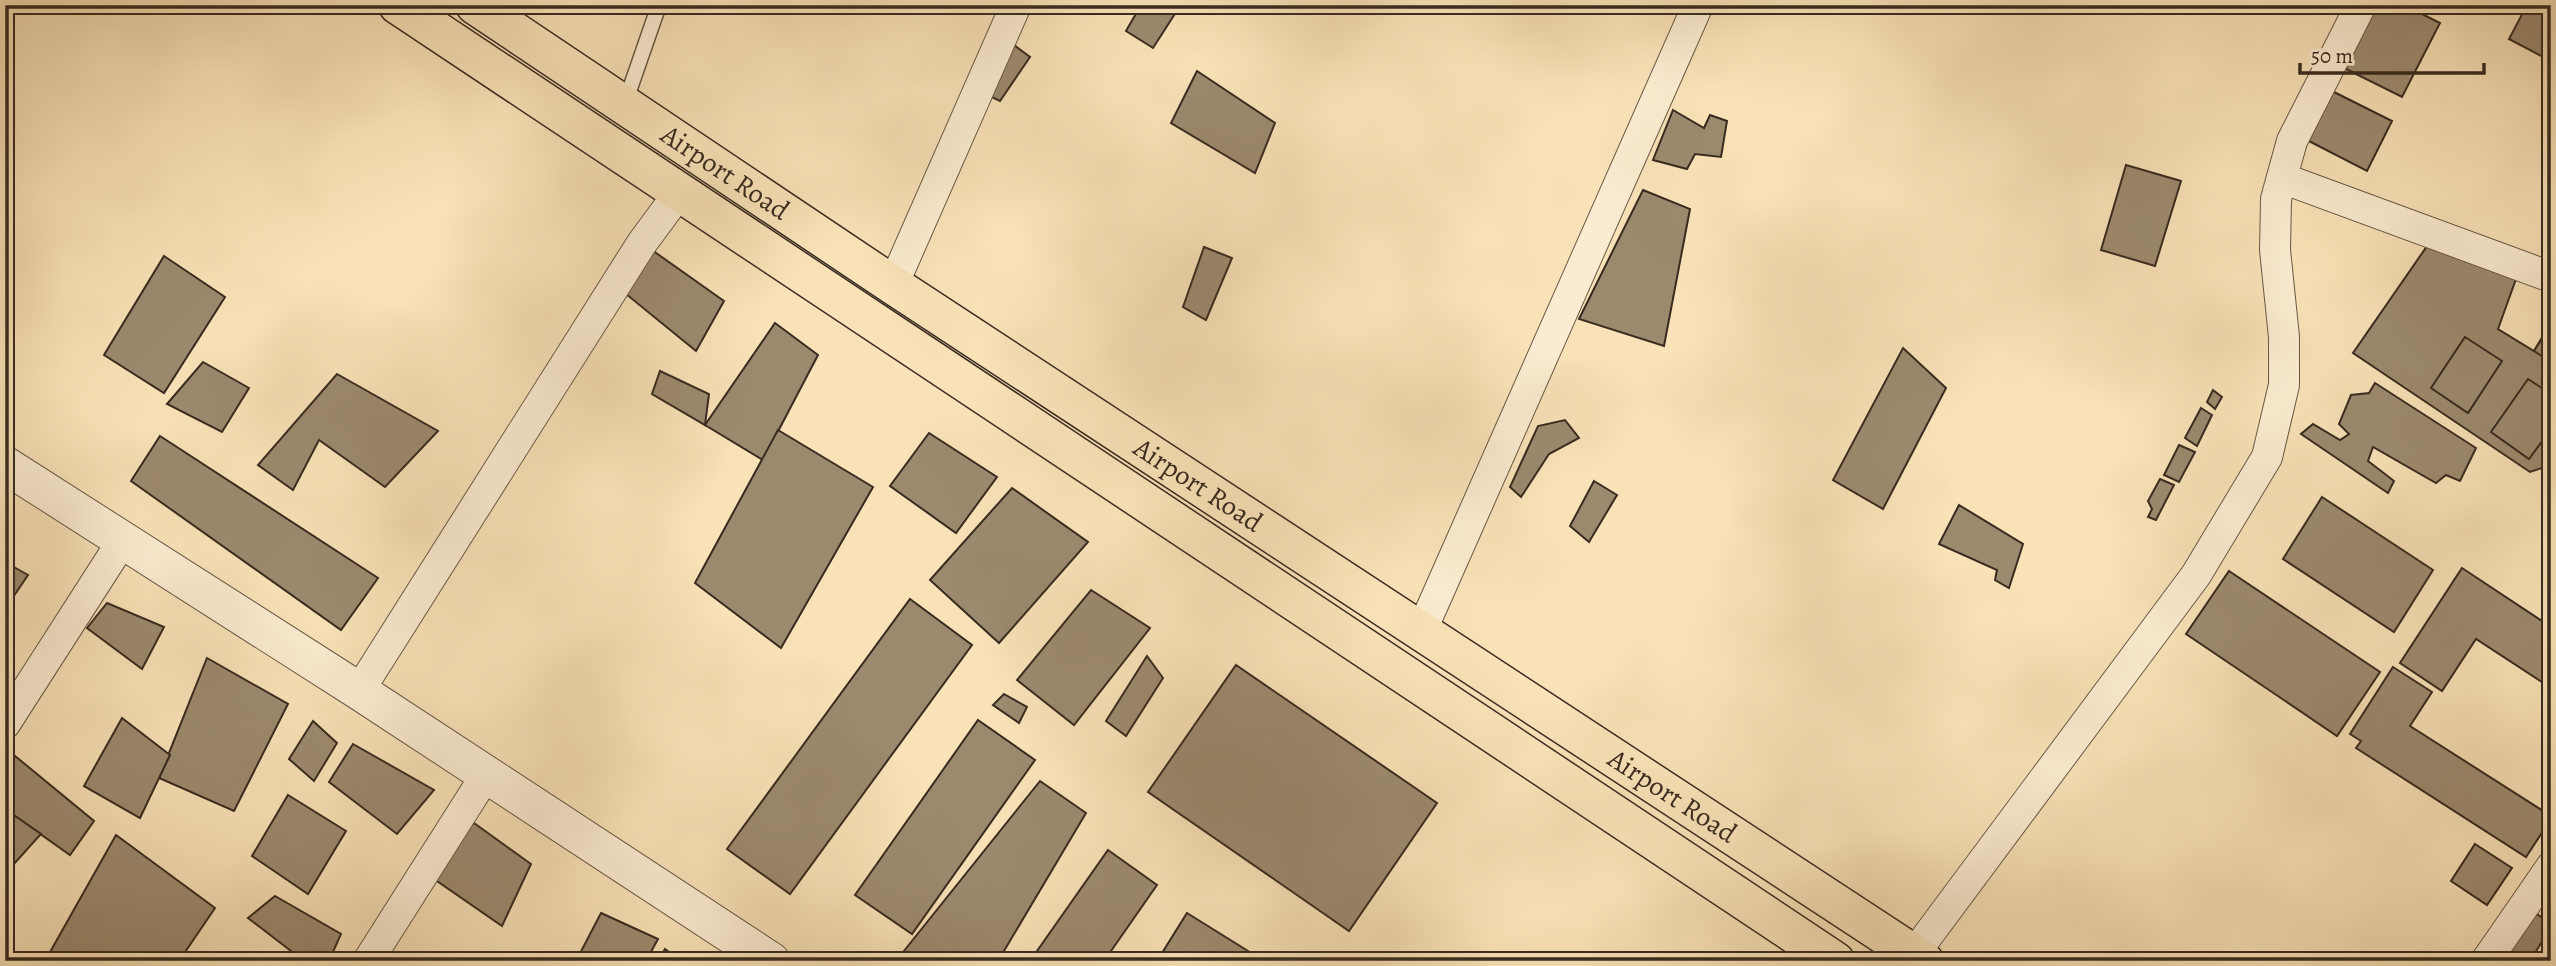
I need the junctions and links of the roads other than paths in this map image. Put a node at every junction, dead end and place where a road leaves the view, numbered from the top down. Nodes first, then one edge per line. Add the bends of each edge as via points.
1 (398, 5) edge
2 (468, 5) edge
3 (475, 5) edge
4 (659, 5) edge
5 (1016, 5) edge
6 (1698, 5) edge
7 (2361, 5) edge
8 (450, 40) junction
9 (625, 105) junction
10 (2282, 178) junction
11 (679, 193) junction
12 (2551, 277) edge
13 (893, 285) junction
14 (5, 465) edge
15 (123, 540) junction
16 (1421, 632) junction
17 (359, 691) junction
18 (5, 724) edge
19 (486, 775) junction
20 (2551, 867) edge
21 (1919, 957) edge
22 (368, 961) edge
23 (771, 961) edge
24 (1835, 961) edge
25 (2486, 961) edge

1 - 8 highway, Airport Road
2 - 8 highway
3 - 9 highway, Airport Road
4 - 9 lane
5 - 13 street
6 - 16 street
7 - 10 street via 2292,141
8 - 11 highway, Airport Road
9 - 13 highway, Airport Road
10 - 12 street
10 - 21 street via 2276,199 2275,250 2284,385 2267,457 2196,575
11 - 17 street via 642,243
11 - 24 highway, Airport Road
13 - 16 highway, Airport Road
14 - 15 street
15 - 17 street
15 - 18 street
16 - 21 highway, Airport Road
17 - 19 street
19 - 22 street
19 - 23 street
20 - 25 street

